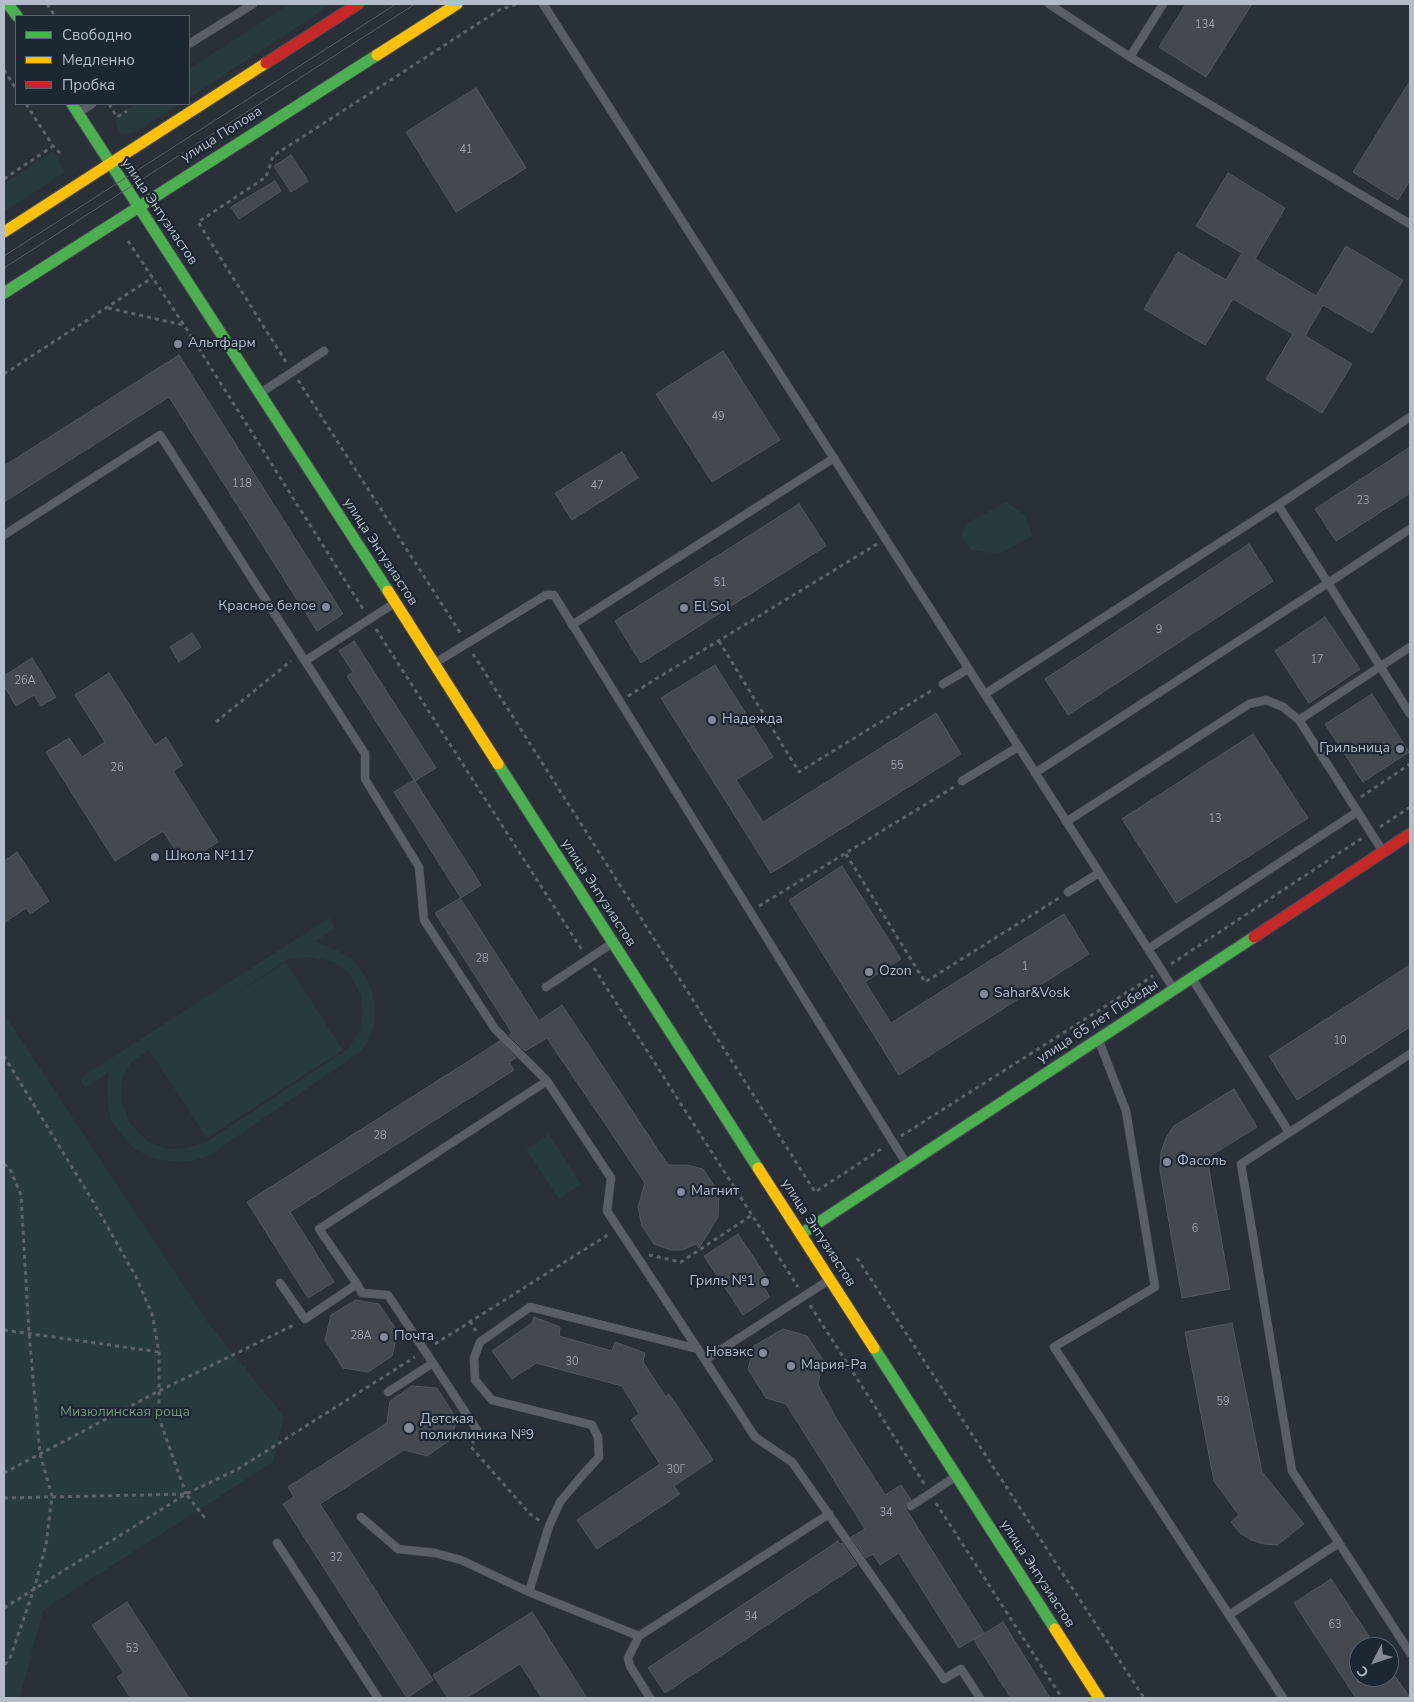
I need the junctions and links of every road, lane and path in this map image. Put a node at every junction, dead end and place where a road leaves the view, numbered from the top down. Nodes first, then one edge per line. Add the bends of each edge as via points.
1 (8, 4) edge
2 (47, 4) edge
3 (253, 4) edge
4 (457, 4) edge
5 (517, 4) edge
6 (543, 4) edge
7 (1048, 4) edge
8 (1163, 4) edge
9 (351, 6) edge
10 (15, 15) edge
11 (54, 15) edge
12 (190, 43) edge
13 (1130, 57) junction
14 (4, 70) edge
15 (15, 87) edge
16 (27, 105) edge
17 (88, 105) edge
18 (110, 105) edge
19 (74, 108) edge
20 (127, 111) dead end
21 (53, 146) junction
22 (61, 154) dead end
23 (109, 164) junction
24 (4, 179) edge
25 (138, 207) junction
26 (1410, 224) edge
27 (4, 232) edge
28 (152, 278) dead end
29 (4, 293) edge
30 (108, 308) junction
31 (184, 325) dead end
32 (324, 350) dead end
33 (292, 372) junction
34 (4, 374) edge
35 (260, 393) junction
36 (1410, 417) edge
37 (834, 458) junction
38 (1278, 506) junction
39 (1410, 529) edge
40 (4, 535) edge
41 (885, 539) junction
42 (1328, 583) junction
43 (395, 603) junction
44 (572, 625) junction
45 (719, 641) junction
46 (466, 643) junction
47 (1410, 647) edge
48 (300, 653) junction
49 (305, 661) junction
50 (434, 664) junction
51 (1380, 667) junction
52 (968, 669) junction
53 (943, 684) joint
54 (985, 694) junction
55 (619, 702) junction
56 (1410, 714) edge
57 (1299, 720) junction
58 (216, 722) dead end
59 (1018, 747) junction
60 (1410, 764) edge
61 (1035, 773) junction
62 (962, 781) joint
63 (1352, 803) junction
64 (1410, 807) edge
65 (1357, 812) junction
66 (1066, 822) junction
67 (1371, 833) junction
68 (1410, 834) edge
69 (1384, 852) junction
70 (846, 854) junction
71 (1099, 873) junction
72 (1068, 892) joint
73 (750, 912) junction
74 (612, 943) junction
75 (1148, 948) junction
76 (1162, 971) junction
77 (1192, 978) junction
78 (546, 987) dead end
79 (1174, 990) junction
80 (1098, 1039) junction
81 (1410, 1054) edge
82 (4, 1056) edge
83 (547, 1081) junction
84 (1289, 1132) junction
85 (893, 1142) junction
86 (4, 1164) edge
87 (907, 1164) junction
88 (752, 1215) dead end
89 (618, 1228) junction
90 (801, 1234) junction
91 (634, 1252) junction
92 (857, 1258) dead end
93 (830, 1279) junction
94 (280, 1283) dead end
95 (357, 1284) junction
96 (305, 1319) junction
97 (4, 1330) edge
98 (29, 1333) junction
99 (698, 1348) junction
100 (425, 1350) junction
101 (159, 1352) junction
102 (705, 1360) junction
103 (434, 1363) junction
104 (158, 1391) junction
105 (388, 1392) dead end
106 (477, 1430) joint
107 (40, 1454) junction
108 (4, 1473) edge
109 (956, 1476) junction
110 (186, 1494) junction
111 (52, 1496) junction
112 (4, 1498) edge
113 (911, 1506) dead end
114 (829, 1514) junction
115 (361, 1517) dead end
116 (205, 1518) dead end
117 (549, 1526) junction
118 (277, 1543) dead end
119 (1339, 1543) junction
120 (34, 1589) junction
121 (529, 1592) junction
122 (4, 1608) edge
123 (1229, 1615) junction
124 (639, 1636) junction
125 (1410, 1653) edge
126 (4, 1665) edge
127 (378, 1698) edge
128 (650, 1698) edge
129 (980, 1698) edge
130 (1099, 1698) edge
131 (1144, 1698) edge
132 (1283, 1698) edge

1 - 10 street
2 - 11 path
3 - 12 lane
4 - 25 street, улица Попова
5 - 33 path via 499,10 273,156 266,177 198,222
6 - 37 lane
7 - 13 lane
8 - 13 lane
9 - 23 street
13 - 26 lane
14 - 15 path
16 - 21 path
17 - 19 lane
18 - 20 path via 117,117
19 - 23 street, улица Энтузиастов
21 - 22 path
21 - 24 path
23 - 25 street, улица Энтузиастов
23 - 27 street
25 - 29 street, улица Попова
25 - 35 street, улица Энтузиастов
28 - 30 path
30 - 31 path
30 - 34 path
32 - 33 lane
33 - 35 lane
33 - 46 path
35 - 43 street, улица Энтузиастов
36 - 38 lane
37 - 41 lane
37 - 44 lane
38 - 42 lane
38 - 54 lane
39 - 42 lane
40 - 48 lane via 160,434
41 - 45 path
41 - 52 lane
42 - 51 lane
42 - 61 lane
43 - 49 lane
43 - 50 street, улица Энтузиастов
44 - 46 lane via 554,596 546,595
44 - 55 lane
45 - 53 path via 799,772
45 - 55 path
46 - 50 lane
46 - 85 path via 815,1192
47 - 51 lane
48 - 49 lane
48 - 58 path
49 - 83 lane via 365,754 365,779 419,867 424,920 494,1029
50 - 74 street, улица Энтузиастов
51 - 56 lane
51 - 57 lane
52 - 53 lane
52 - 54 lane
54 - 59 lane
55 - 73 lane
57 - 63 lane
57 - 66 lane via 1283,707 1266,700 1249,704
59 - 61 lane
59 - 62 lane
60 - 63 path
61 - 66 lane
62 - 70 path
63 - 65 lane
64 - 67 path
65 - 67 lane
65 - 75 lane
66 - 71 lane
67 - 69 lane
67 - 76 path
68 - 69 street, улица 65 лет Победы
69 - 77 street, улица 65 лет Победы
70 - 72 path via 925,982
70 - 73 path
71 - 72 lane
71 - 75 lane
73 - 85 lane
74 - 78 lane
74 - 90 street, улица Энтузиастов
75 - 76 lane
76 - 79 lane
76 - 85 path
77 - 79 street, улица 65 лет Победы
77 - 84 lane
79 - 80 street, улица 65 лет Победы
80 - 87 street, улица 65 лет Победы
80 - 123 lane via 1126,1111 1155,1287 1054,1347
81 - 84 lane
82 - 101 path via 136,1277 152,1314
83 - 89 lane via 611,1178 607,1211
83 - 95 lane via 319,1229
84 - 119 lane via 1240,1164 1292,1471
85 - 87 lane
86 - 98 path via 10,1169 21,1194
87 - 90 street, улица 65 лет Победы
88 - 91 path via 681,1262
89 - 91 lane
89 - 100 path
90 - 93 street, улица Энтузиастов
91 - 99 lane
92 - 131 path
93 - 102 lane
93 - 109 street, улица Энтузиастов
94 - 96 lane
95 - 96 lane
95 - 100 lane via 362,1293 388,1295
96 - 104 path
97 - 98 path
98 - 101 path
98 - 107 path
99 - 102 lane
99 - 117 lane via 530,1307 480,1342 474,1358 475,1380 492,1400 592,1425 598,1437 599,1457 560,1502
100 - 103 lane
100 - 110 path via 238,1469
101 - 104 path
102 - 114 lane via 755,1437 792,1462
103 - 105 lane
103 - 106 lane
104 - 107 path
104 - 110 path via 159,1418
106 - 117 path via 471,1447 530,1514
107 - 108 path
107 - 111 path
109 - 113 lane
109 - 130 street, улица Энтузиастов
110 - 111 path
110 - 116 path
110 - 120 path
111 - 112 path
111 - 120 path via 46,1545
114 - 124 lane
114 - 129 lane via 944,1679 961,1669
115 - 121 lane via 398,1549 461,1560
117 - 121 lane
118 - 127 lane
119 - 123 lane
119 - 125 lane
120 - 122 path
120 - 126 path via 9,1661
121 - 124 lane
123 - 132 lane
124 - 128 lane via 628,1658

